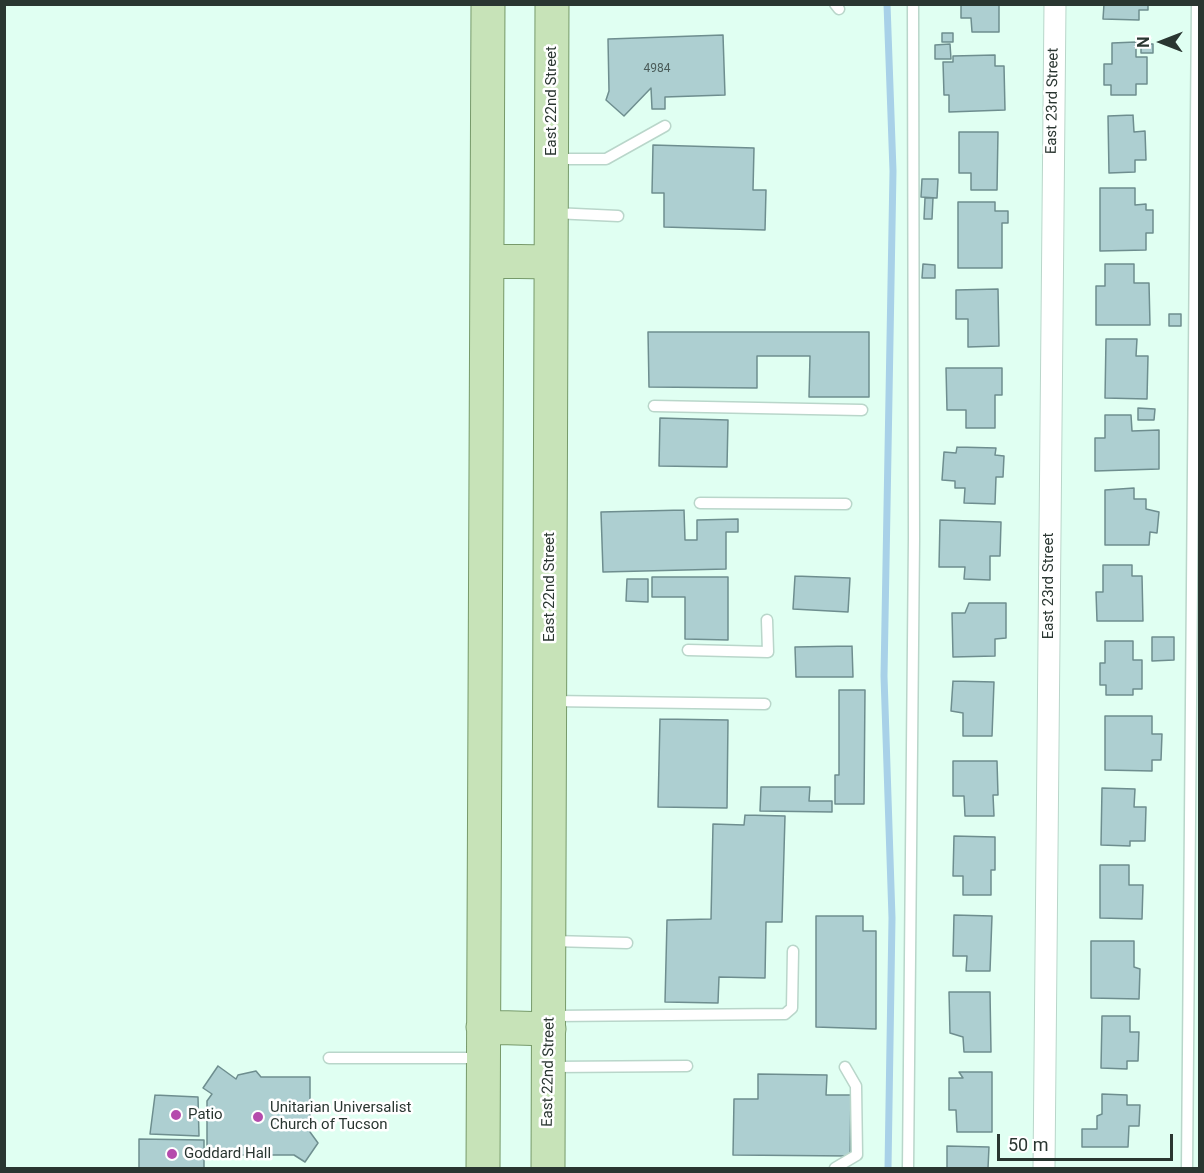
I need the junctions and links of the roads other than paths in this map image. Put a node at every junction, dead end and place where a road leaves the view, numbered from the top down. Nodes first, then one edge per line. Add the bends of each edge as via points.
1 (488, 4) edge
2 (552, 4) edge
3 (913, 4) edge
4 (1055, 4) edge
5 (1197, 4) edge
6 (665, 126) dead end
7 (552, 159) junction
8 (551, 213) junction
9 (618, 216) dead end
10 (487, 261) junction
11 (551, 262) junction
12 (654, 406) dead end
13 (862, 410) dead end
14 (700, 503) dead end
15 (846, 504) dead end
16 (767, 620) dead end
17 (688, 650) dead end
18 (550, 701) junction
19 (765, 704) dead end
20 (549, 941) junction
21 (627, 943) dead end
22 (793, 951) dead end
23 (549, 1022) junction
24 (483, 1042) junction
25 (329, 1058) dead end
26 (687, 1066) dead end
27 (549, 1067) junction
28 (845, 1067) dead end
29 (483, 1168) edge
30 (548, 1168) edge
31 (835, 1168) edge
32 (908, 1168) edge
33 (1044, 1168) edge
34 (1187, 1168) edge

1 - 10 main road
2 - 7 main road, East 22nd Street
3 - 32 lane via 914,538
4 - 33 street, East 23rd Street
5 - 34 lane
6 - 7 lane via 606,159
7 - 8 main road, East 22nd Street
8 - 9 lane
8 - 11 main road, East 22nd Street
10 - 11 main road
10 - 24 main road
11 - 18 main road, East 22nd Street
12 - 13 lane
14 - 15 lane
16 - 17 lane via 768,652
18 - 19 lane
18 - 20 main road, East 22nd Street
20 - 21 lane
20 - 23 main road, East 22nd Street
22 - 23 lane via 792,1008 785,1014
23 - 24 main road
23 - 27 main road, East 22nd Street
24 - 25 lane
24 - 29 main road
26 - 27 lane
27 - 30 main road, East 22nd Street
28 - 31 lane via 856,1086 857,1155

